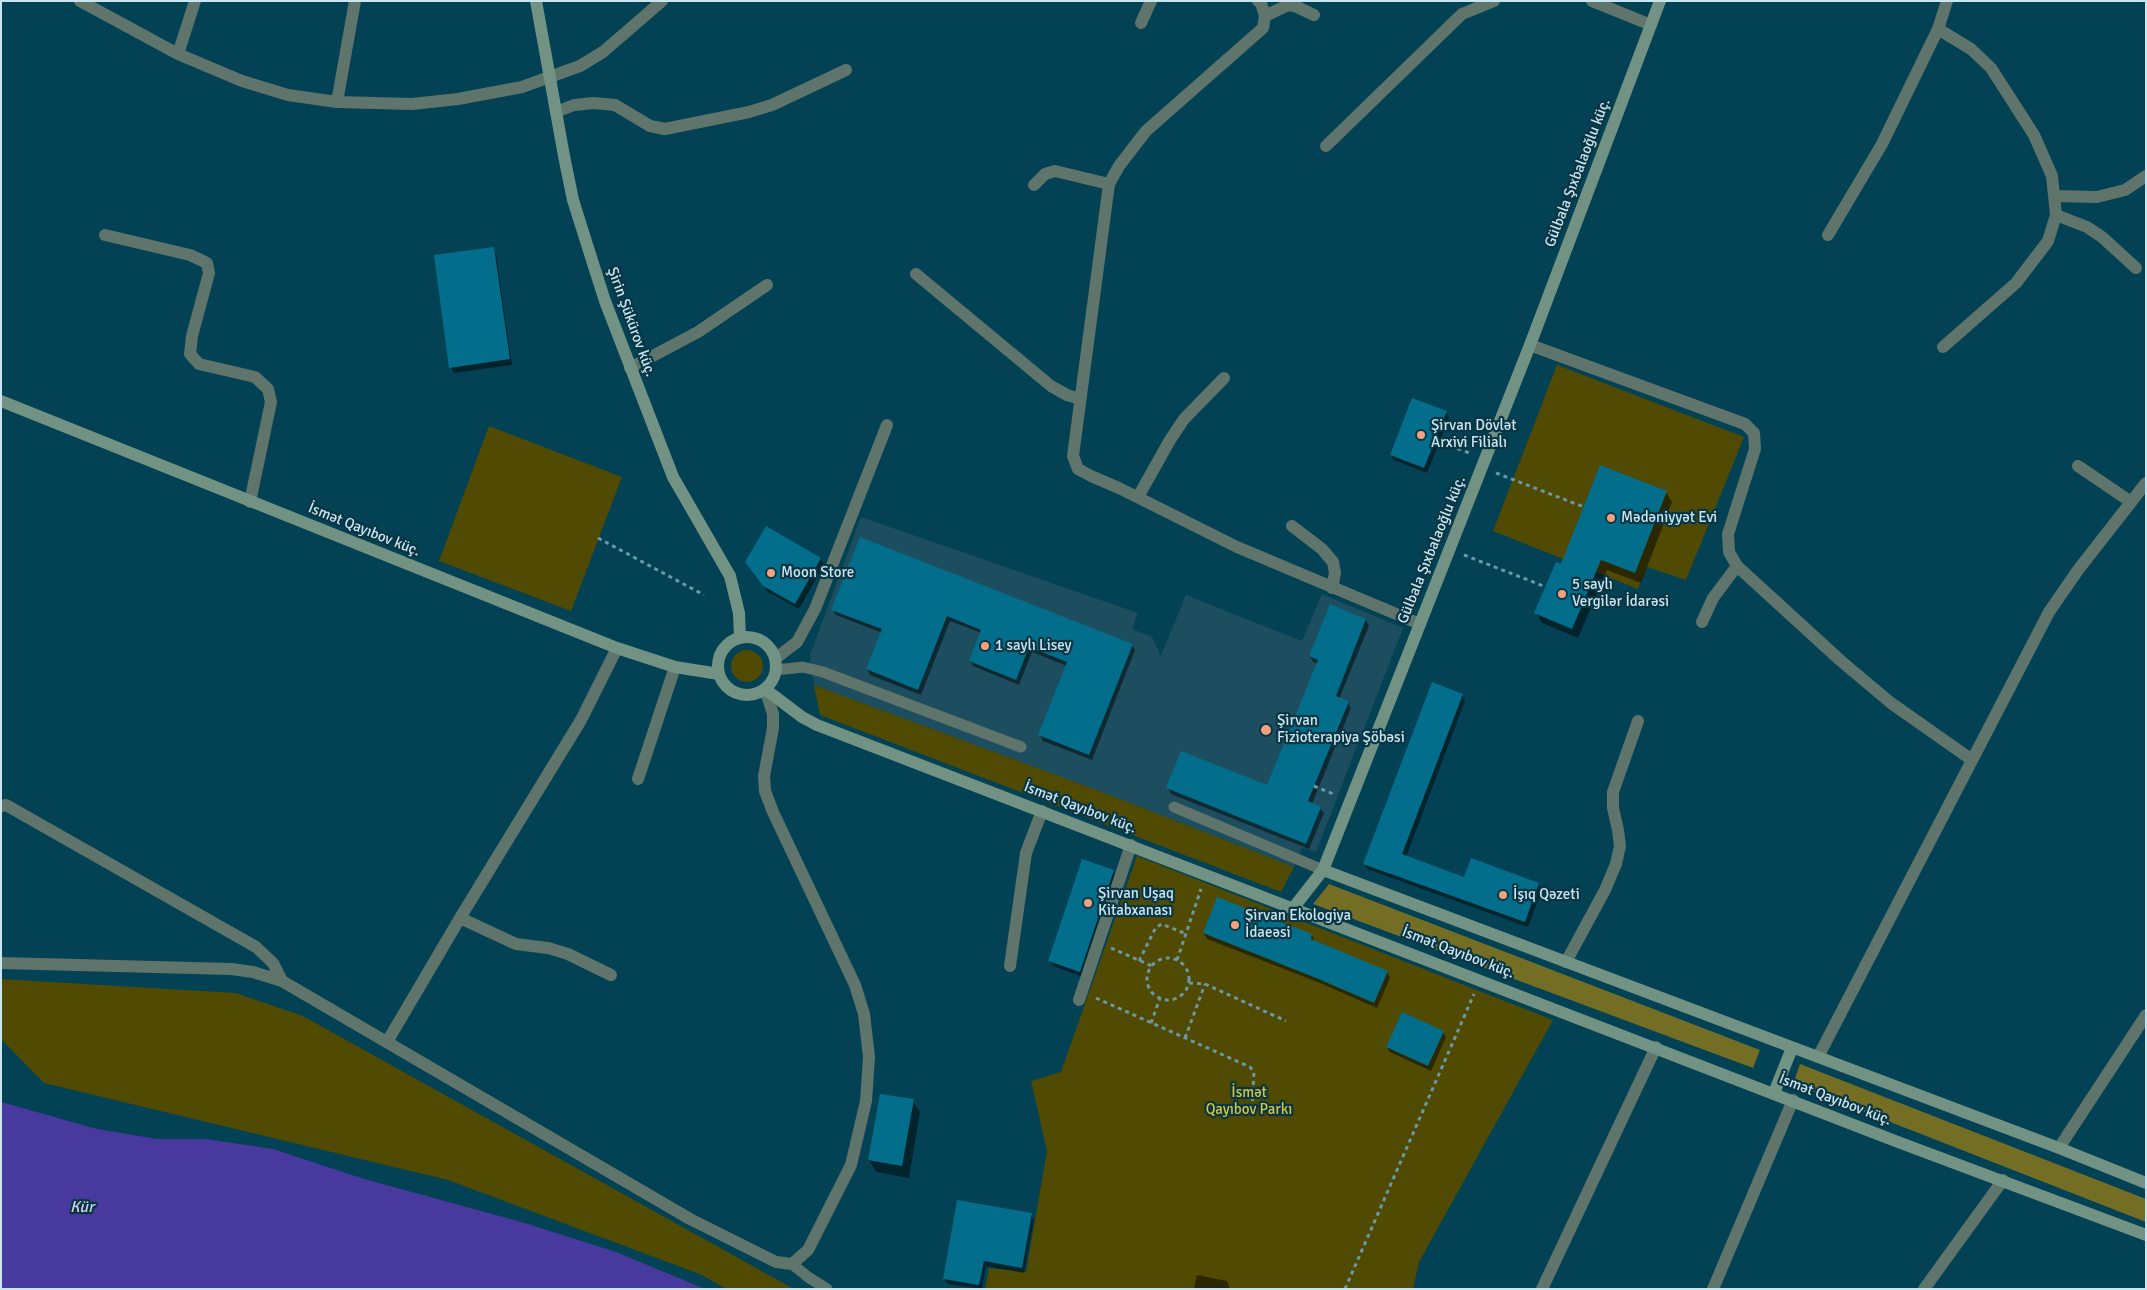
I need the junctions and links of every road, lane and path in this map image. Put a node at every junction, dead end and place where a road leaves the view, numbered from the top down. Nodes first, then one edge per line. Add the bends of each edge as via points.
1 (80, 1) edge
2 (195, 1) edge
3 (355, 1) edge
4 (536, 1) edge
5 (662, 1) edge
6 (1151, 1) edge
7 (1258, 1) edge
8 (1494, 1) edge
9 (1592, 1) edge
10 (1660, 1) edge
11 (1947, 1) edge
12 (1314, 15) dead end
13 (1265, 16) junction
14 (1141, 23) dead end
15 (1651, 25) junction
16 (1938, 29) junction
17 (178, 54) junction
18 (846, 70) dead end
19 (551, 78) junction
20 (337, 102) junction
21 (556, 112) junction
22 (1326, 146) dead end
23 (2146, 176) edge
24 (1109, 184) junction
25 (1034, 185) dead end
26 (2054, 196) junction
27 (2056, 215) junction
28 (105, 235) dead end
29 (1828, 235) dead end
30 (2136, 268) dead end
31 (916, 274) dead end
32 (767, 285) dead end
33 (1530, 346) junction
34 (1943, 347) dead end
35 (630, 368) junction
36 (1224, 378) dead end
37 (1080, 399) junction
38 (1, 401) edge
39 (887, 425) dead end
40 (1435, 440) dead end
41 (1483, 463) junction
42 (2078, 466) dead end
43 (2146, 483) edge
44 (1138, 497) junction
45 (250, 502) junction
46 (2131, 502) junction
47 (1584, 507) dead end
48 (1292, 526) dead end
49 (598, 538) dead end
50 (1450, 550) junction
51 (1737, 566) junction
52 (1546, 587) dead end
53 (1332, 588) junction
54 (704, 595) dead end
55 (1702, 622) dead end
56 (1420, 624) junction
57 (740, 638) junction
58 (617, 648) junction
59 (776, 664) junction
60 (675, 667) junction
61 (719, 674) junction
62 (765, 689) junction
63 (1638, 721) dead end
64 (1021, 747) dead end
65 (1972, 760) junction
66 (638, 779) dead end
67 (1314, 786) dead end
68 (1350, 800) junction
69 (1, 806) edge
70 (1174, 807) dead end
71 (1042, 811) junction
72 (1131, 845) junction
73 (1323, 870) junction
74 (1206, 874) junction
75 (1294, 907) junction
76 (460, 918) junction
77 (1186, 934) junction
78 (1097, 943) junction
79 (1139, 960) junction
80 (1177, 960) junction
81 (1566, 962) junction
82 (1, 963) edge
83 (1010, 966) dead end
84 (1152, 966) junction
85 (611, 975) dead end
86 (1480, 979) junction
87 (282, 981) junction
88 (1189, 983) junction
89 (1205, 984) junction
90 (1080, 996) joint
91 (1160, 998) junction
92 (2146, 1014) edge
93 (1286, 1020) dead end
94 (1151, 1023) junction
95 (1185, 1038) junction
96 (387, 1042) junction
97 (1656, 1047) junction
98 (1792, 1048) junction
99 (1818, 1057) junction
100 (1774, 1093) junction
101 (1793, 1100) junction
102 (1252, 1107) dead end
103 (2059, 1148) junction
104 (2003, 1180) junction
105 (2146, 1183) edge
106 (2146, 1235) edge
107 (792, 1264) junction
108 (827, 1289) edge
109 (1345, 1289) edge
110 (1542, 1289) edge
111 (1713, 1289) edge
112 (1924, 1289) edge

1 - 17 street
2 - 17 street
3 - 20 street
4 - 19 street, Şirin Şükürov küç.
5 - 19 street via 604,52
6 - 14 street
7 - 13 street
8 - 22 street via 1462,14
9 - 15 street
10 - 15 street, Gülbala Şıxbalaoğlu küç.
11 - 16 street
12 - 13 street via 1288,5
13 - 24 street via 1263,28 1146,131 1118,166
15 - 33 street, Gülbala Şıxbalaoğlu küç.
16 - 26 street via 1971,49 1990,68 2034,136 2052,176
16 - 29 street via 1882,144
17 - 20 street via 242,81 288,95
18 - 21 street via 772,105 665,129 650,126 615,105 574,105
19 - 20 street via 497,92 440,101 412,104
19 - 21 street, Şirin Şükürov küç.
21 - 35 street, Şirin Şükürov küç. via 573,200
23 - 26 street via 2125,190 2097,197
24 - 25 street via 1055,171 1045,174
24 - 37 street
26 - 27 street
27 - 30 street via 2087,227
27 - 34 street via 2048,241 2016,284
28 - 45 street via 190,255 207,263 209,273 190,354 199,364 255,377 268,389 271,402
31 - 37 street via 1051,386
32 - 35 street via 698,332
33 - 41 street, Gülbala Şıxbalaoğlu küç.
33 - 51 street via 1745,424 1754,433 1755,449 1728,534 1729,552
35 - 57 street, Şirin Şükürov küç. via 672,477 730,576 739,614
36 - 44 street via 1184,419
37 - 44 street via 1073,456 1078,469
38 - 45 street, İsmət Qayıbov küç.
39 - 59 street via 815,609 797,642
40 - 41 path
41 - 47 path
41 - 50 street, Gülbala Şıxbalaoğlu küç.
42 - 46 street
43 - 46 street
44 - 53 street via 1237,547
45 - 58 street, İsmət Qayıbov küç.
46 - 65 street via 2049,612
48 - 53 street via 1322,549 1333,562
49 - 54 path
50 - 52 path
50 - 56 street, Gülbala Şıxbalaoğlu küç.
51 - 55 street via 1713,598
51 - 65 street via 1892,703
53 - 56 street
56 - 68 street, Gülbala Şıxbalaoğlu küç.
57 - 59 street via 762,641 771,648
57 - 61 street via 722,652 718,662
58 - 60 street, İsmət Qayıbov küç.
58 - 76 street via 581,720
59 - 62 street via 773,681
59 - 64 lane via 823,672
60 - 61 street, İsmət Qayıbov küç.
60 - 66 street
61 - 62 street via 732,692 744,695
62 - 71 street, İsmət Qayıbov küç. via 817,725
62 - 107 street via 774,714 764,776 765,791 855,985 864,1014 869,1057 866,1101 851,1165 808,1250
63 - 81 street via 1613,792 1620,846 1616,864
65 - 99 street
67 - 68 path
68 - 73 street, Gülbala Şıxbalaoğlu küç.
69 - 87 street via 6,805 256,946 273,963
70 - 73 lane
71 - 72 street, İsmət Qayıbov küç.
71 - 83 street via 1026,854
72 - 74 street, İsmət Qayıbov küç.
72 - 78 street
73 - 75 street, Gülbala Şıxbalaoğlu küç.
73 - 81 street, İsmət Qayıbov küç.
74 - 75 street, İsmət Qayıbov küç.
74 - 77 path
75 - 86 street, İsmət Qayıbov küç.
76 - 85 street via 516,944 568,954
76 - 96 street
77 - 79 path via 1162,924 1156,927
77 - 80 path
78 - 79 path
78 - 90 street
79 - 84 path
80 - 84 path via 1159,960
80 - 88 path via 1184,965
81 - 98 street, İsmət Qayıbov küç.
82 - 87 street via 231,969
84 - 91 path via 1148,984
86 - 97 street, İsmət Qayıbov küç.
86 - 109 path
87 - 96 street
88 - 89 path
88 - 91 path via 1178,998
89 - 93 path
89 - 95 path
90 - 94 path
91 - 94 path
92 - 103 street
94 - 95 path
95 - 102 path via 1250,1067 1254,1072
96 - 107 street via 690,1219 776,1262
97 - 100 street, İsmət Qayıbov küç.
97 - 110 street
98 - 99 street, İsmət Qayıbov küç.
98 - 100 street
99 - 103 street, İsmət Qayıbov küç.
100 - 101 street, İsmət Qayıbov küç.
101 - 104 street, İsmət Qayıbov küç.
101 - 111 street
103 - 105 street, İsmət Qayıbov küç.
104 - 106 street, İsmət Qayıbov küç.
104 - 112 street
107 - 108 lane

